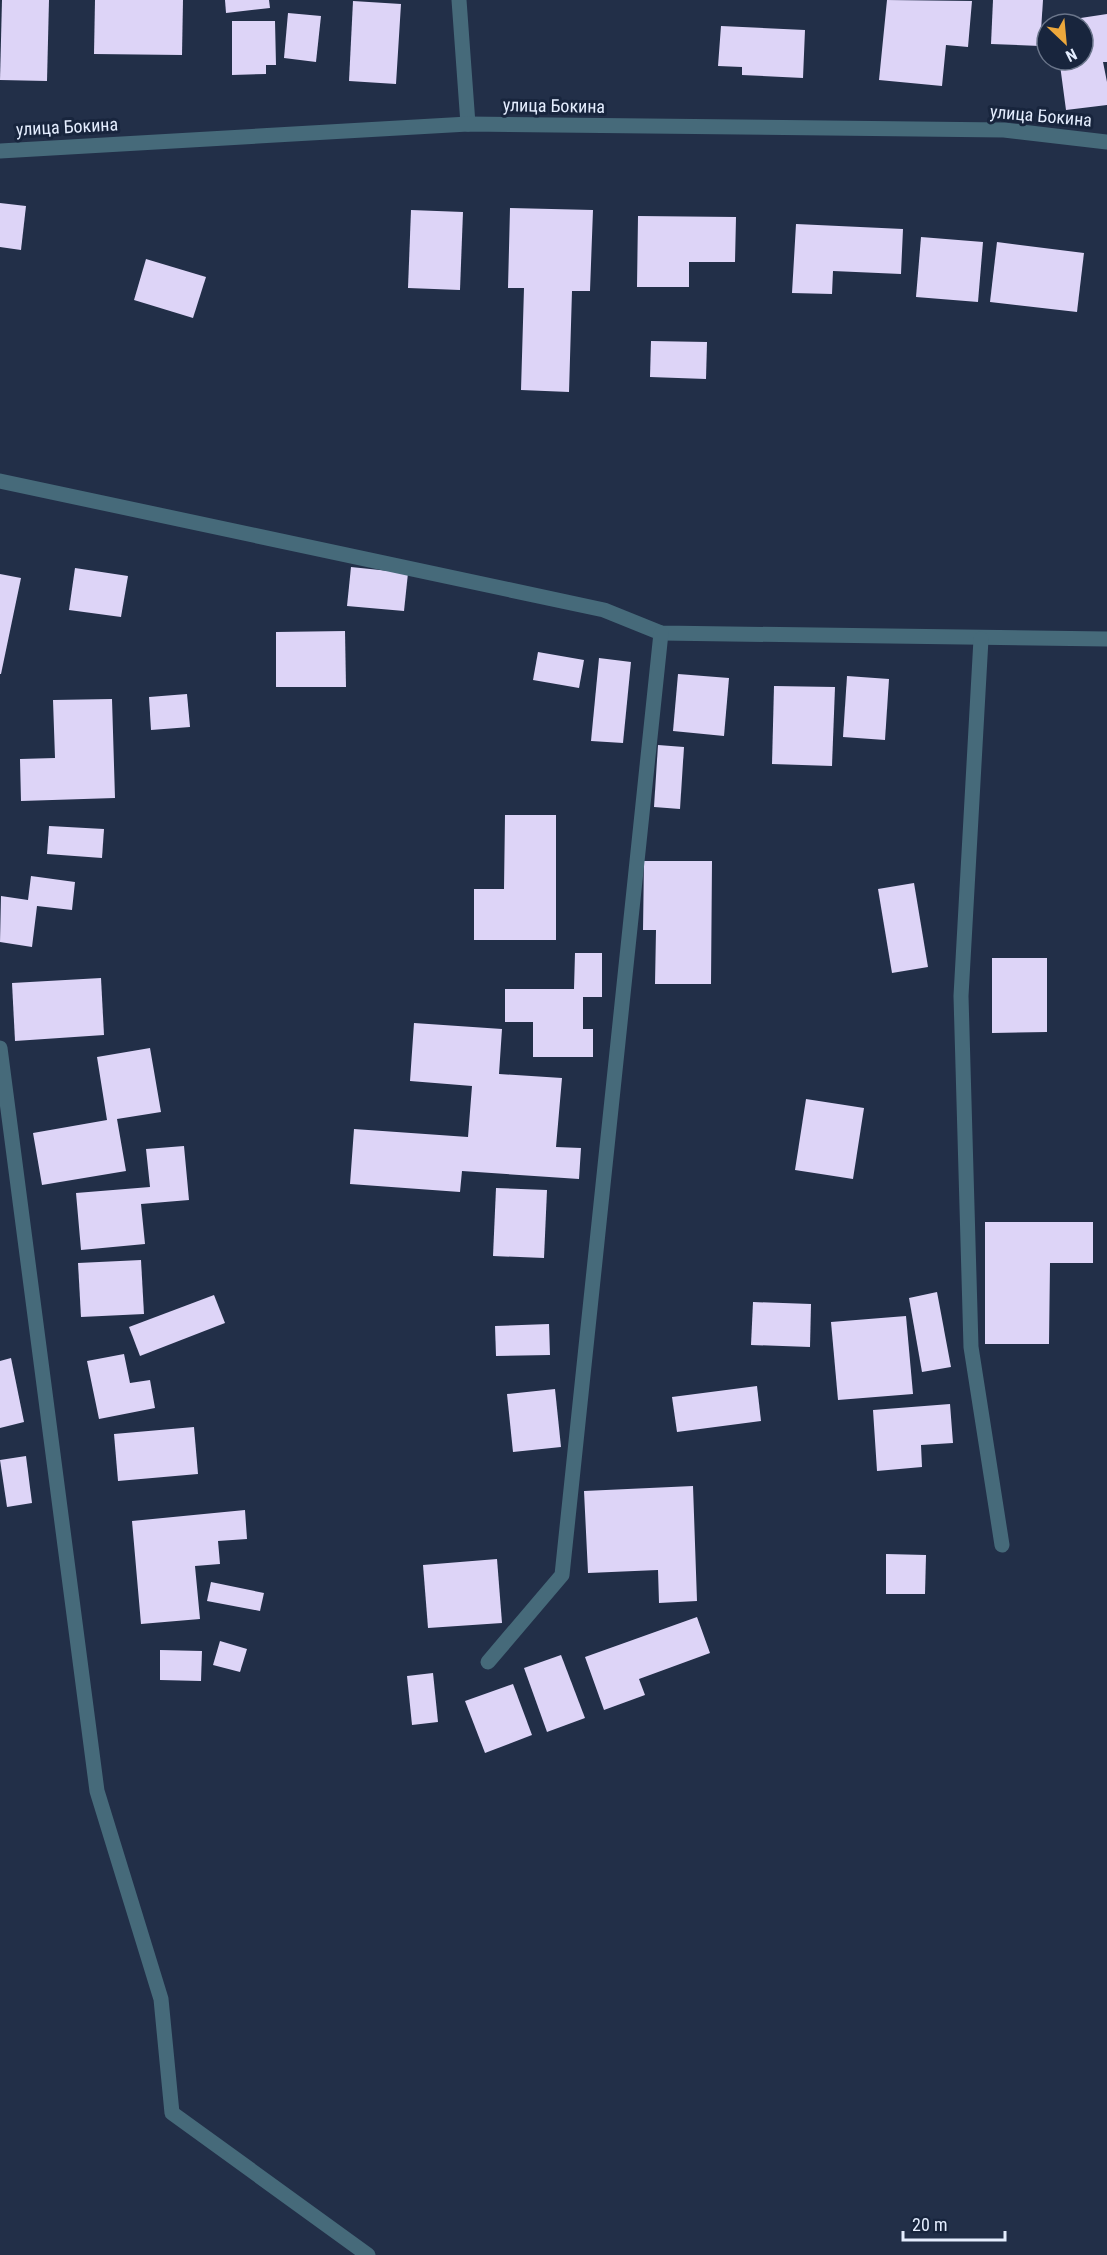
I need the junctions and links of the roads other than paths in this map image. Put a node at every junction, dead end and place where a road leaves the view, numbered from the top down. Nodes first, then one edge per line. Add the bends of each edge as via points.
1 (459, 0) edge
2 (468, 124) junction
3 (1107, 142) edge
4 (0, 150) edge
5 (0, 481) edge
6 (661, 633) junction
7 (981, 639) junction
8 (1107, 639) edge
9 (0, 1048) edge
10 (1002, 1545) dead end
11 (488, 1662) dead end
12 (368, 2255) edge

1 - 2 street
2 - 3 street, улица Бокина via 1004,130
2 - 4 street, улица Бокина
5 - 6 street via 604,610
6 - 7 street
6 - 11 street via 562,1575
7 - 8 street
7 - 10 street via 960,996 971,1347
9 - 12 street via 97,1791 161,1999 172,2113

